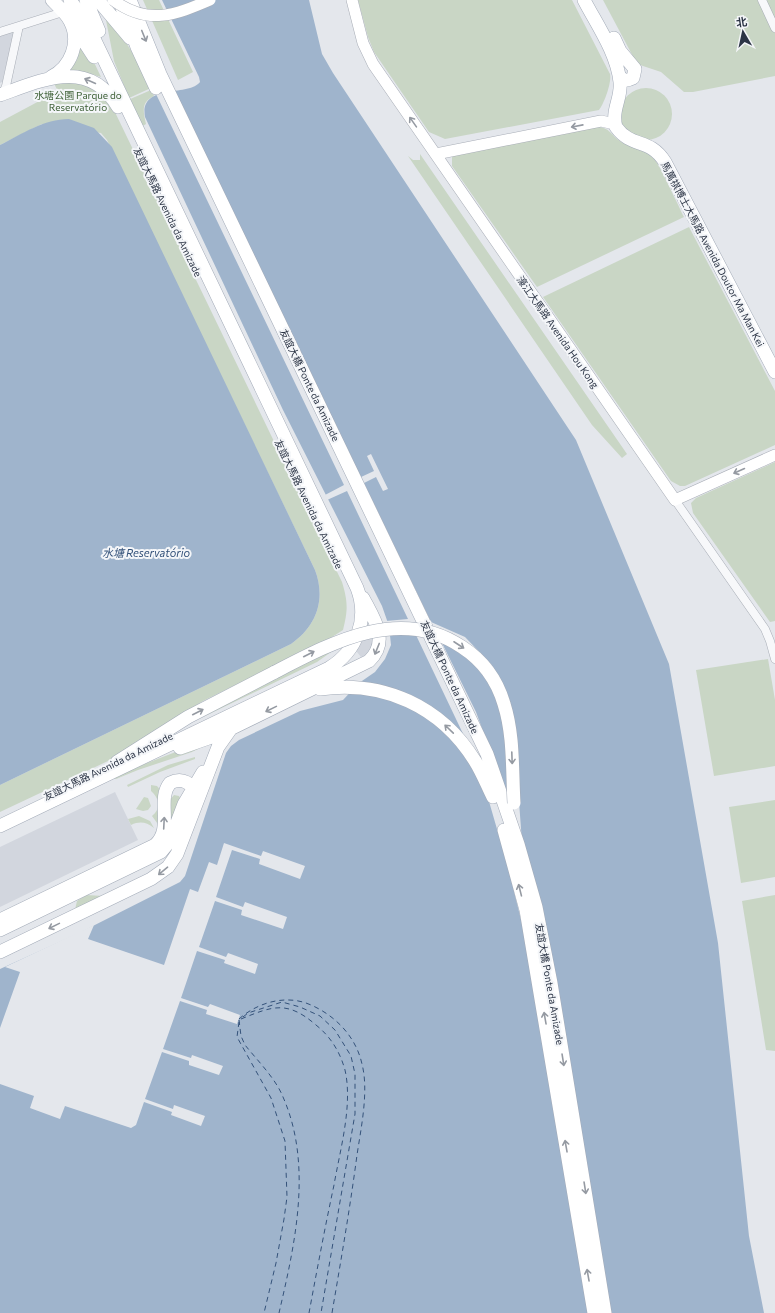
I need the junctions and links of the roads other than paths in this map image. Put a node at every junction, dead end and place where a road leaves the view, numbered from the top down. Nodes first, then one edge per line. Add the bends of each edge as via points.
1 (52, 0) edge
2 (70, 0) edge
3 (86, 0) edge
4 (98, 0) edge
5 (113, 0) edge
6 (119, 0) edge
7 (130, 0) edge
8 (210, 0) edge
9 (352, 0) edge
10 (584, 0) edge
11 (594, 0) edge
12 (762, 0) edge
13 (66, 16) junction
14 (19, 26) junction
15 (775, 28) edge
16 (0, 32) edge
17 (137, 47) junction
18 (620, 77) junction
19 (48, 78) junction
20 (161, 86) junction
21 (1, 95) edge
22 (121, 105) junction
23 (616, 124) junction
24 (436, 154) junction
25 (775, 372) edge
26 (775, 455) edge
27 (674, 500) junction
28 (357, 588) junction
29 (775, 659) edge
30 (306, 692) junction
31 (236, 726) junction
32 (216, 752) junction
33 (118, 765) junction
34 (193, 788) junction
35 (493, 797) junction
36 (165, 800) junction
37 (189, 805) junction
38 (0, 818) edge
39 (0, 826) edge
40 (518, 844) junction
41 (1, 923) edge
42 (0, 952) edge
43 (594, 1313) edge
44 (605, 1313) edge

1 - 13 main road, 友誼大馬路 Avenida da Amizade
2 - 22 main road via 87,24 107,66
3 - 22 main road via 112,64
4 - 17 main road
5 - 8 main road, bridge via 131,11 154,16 178,13
6 - 17 main road
7 -> 20 main road
24 -> 9 main road, 濠江大馬路 Avenida Hou Kong via 368,56
10 - 18 main road via 613,56
11 - 18 main road via 620,51 635,69 633,78 624,80
12 - 15 street
13 - 14 street
13 - 19 main road via 75,40 72,53 61,70
13 - 22 main road, 友誼大馬路 Avenida da Amizade via 92,52
14 - 16 street
14 - 21 street
17 - 20 main road
18 - 23 main road via 620,97 615,107
19 - 21 main road
22 -> 19 main road via 88,80 69,76
20 - 35 main road, 友誼大橋 Ponte da Amizade via 458,711
20 - 40 main road, 友誼大橋 Ponte da Amizade via 459,694 487,754
22 - 28 main road, 友誼大馬路 Avenida da Amizade
22 - 33 main road, 友誼大馬路 Avenida da Amizade via 350,590 355,614 349,637 330,659
23 -> 24 main road via 601,121
23 - 25 main road, 馬萬祺博士大馬路 Avenida Doutor Ma Man Kei via 625,137 656,150 665,162
24 - 27 main road, 濠江大馬路 Avenida Hou Kong
26 -> 27 main road
27 - 29 street, 濠江大馬路 Avenida Hou Kong via 765,629
28 -> 30 main road via 379,629 380,639 376,654 365,664
28 - 33 main road, 友誼大馬路 Avenida da Amizade via 362,609 359,631 349,650 338,662
30 -> 31 main road
35 -> 30 main road via 468,751 452,731 429,712 403,698 375,689 331,688
31 - 32 main road via 225,735
31 - 33 main road via 220,734
32 - 34 main road
32 - 37 main road via 201,796
33 - 38 main road, 友誼大馬路 Avenida da Amizade
33 - 39 main road, 友誼大馬路 Avenida da Amizade
33 -> 40 main road, bridge via 188,717 338,641 384,629 409,628 430,632 449,639 468,651 492,678 500,693 511,737 514,819
34 - 36 main road via 185,781 172,782 167,788
34 - 37 main road
43 -> 35 main road, 友誼大橋 Ponte da Amizade via 526,910
36 - 37 main road via 169,794 177,792
41 -> 36 main road via 155,845 163,832
37 - 41 main road via 170,841 155,856
37 -> 42 main road via 184,839 172,863 156,877
40 -> 44 main road, 友誼大橋 Ponte da Amizade via 536,907

